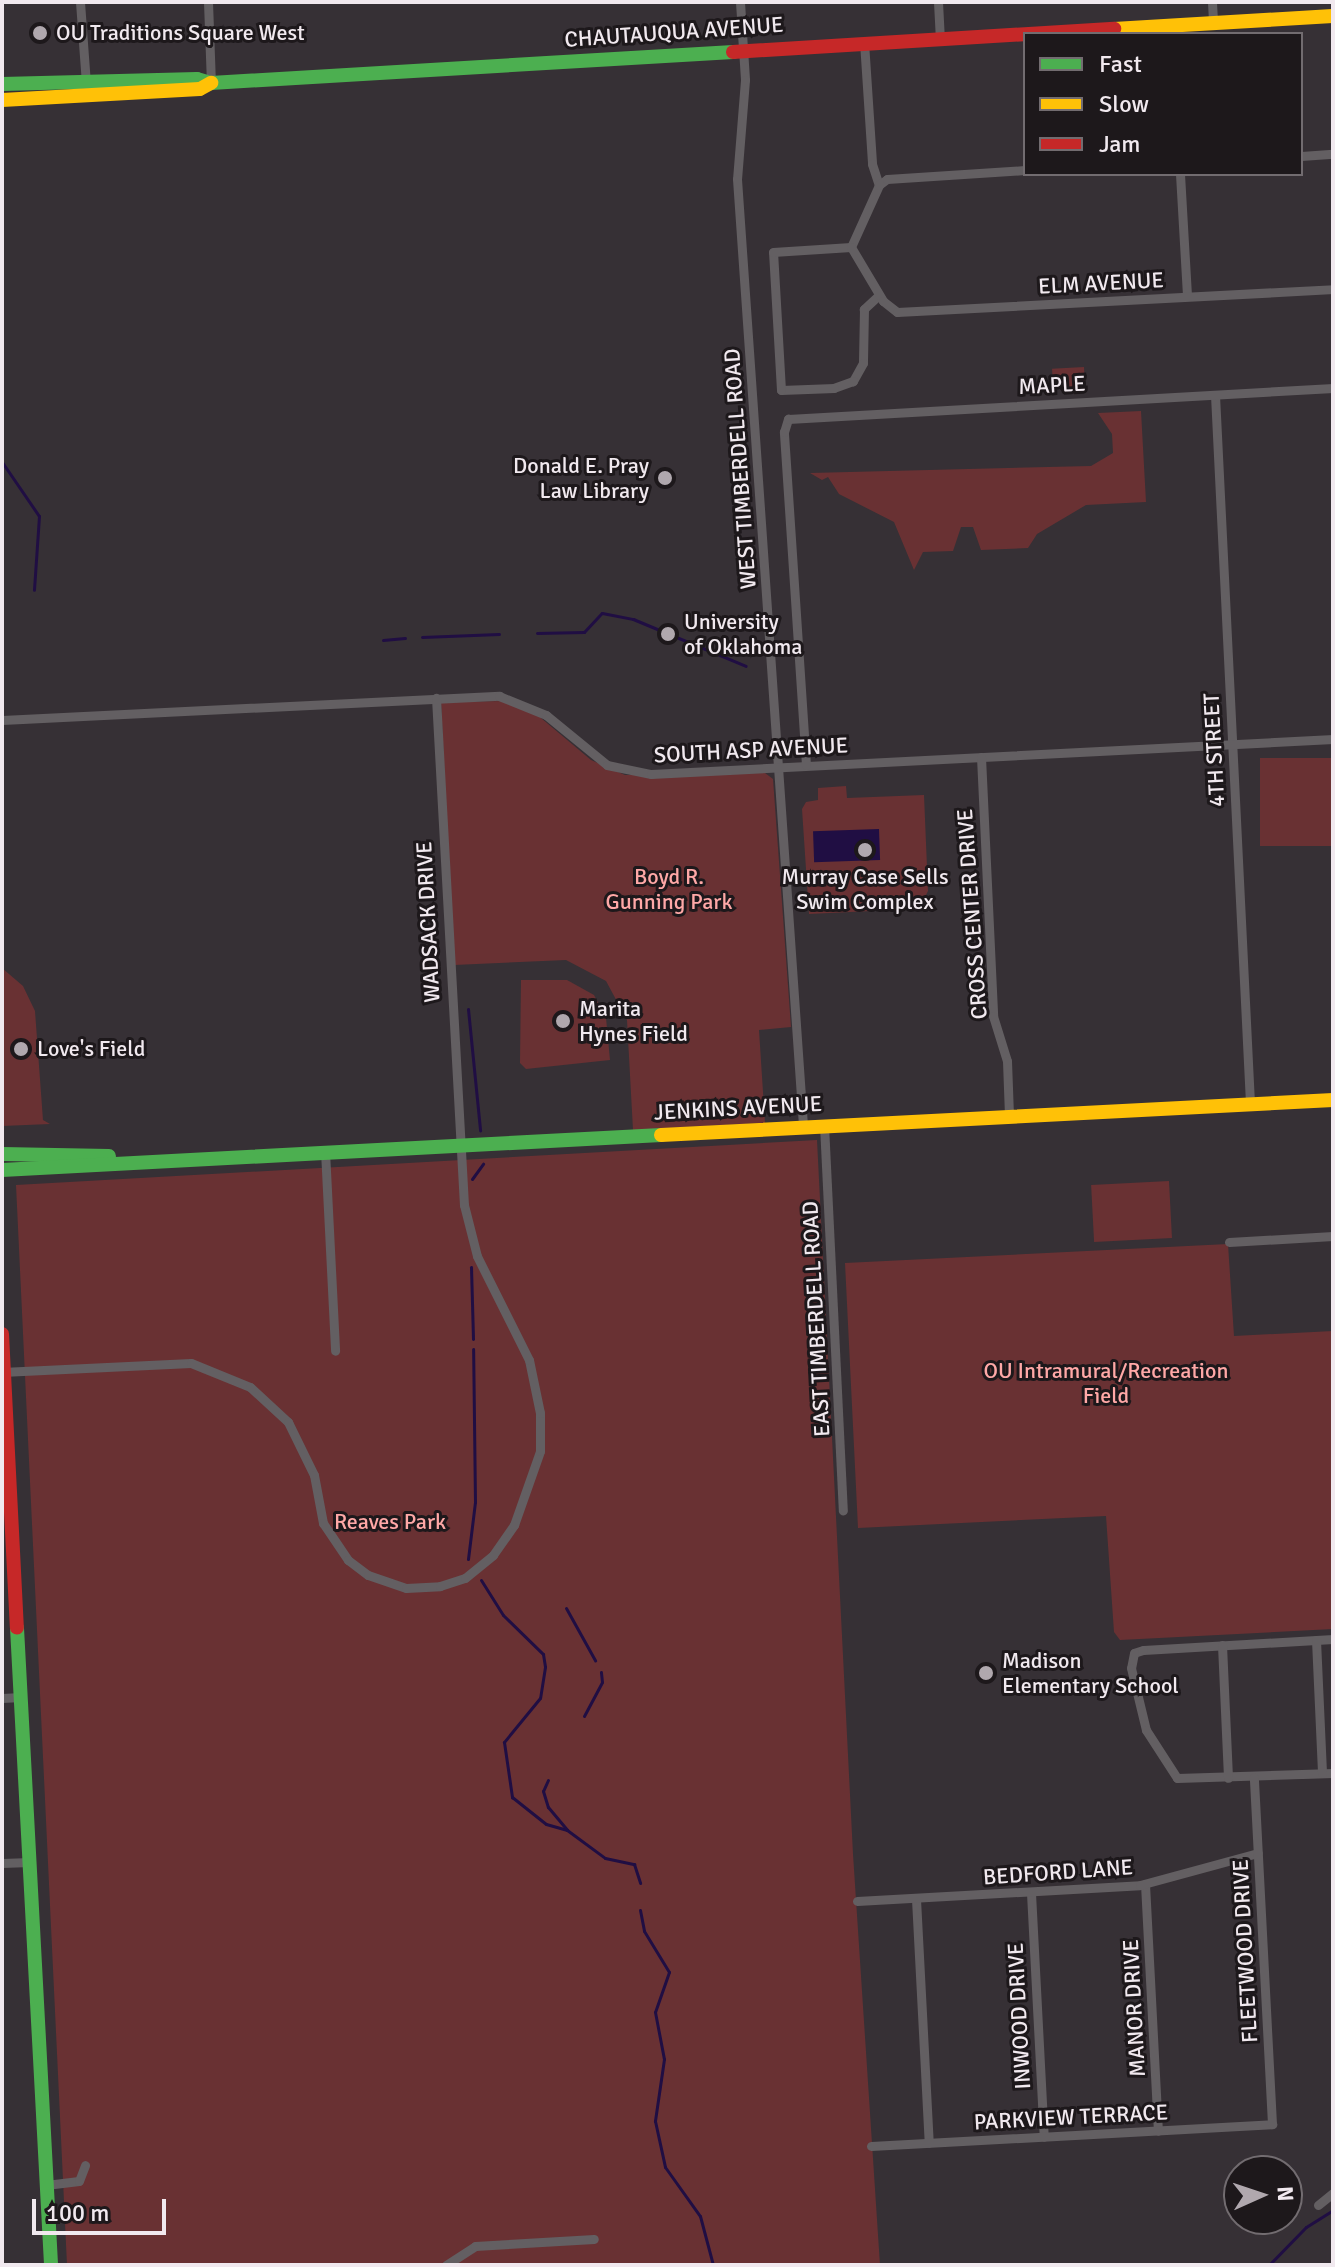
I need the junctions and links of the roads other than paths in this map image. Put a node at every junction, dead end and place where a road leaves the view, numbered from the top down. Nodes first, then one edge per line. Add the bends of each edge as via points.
1 (80, 2) edge
2 (208, 2) edge
3 (740, 2) edge
4 (938, 2) edge
5 (1212, 2) edge
6 (1333, 16) edge
7 (1213, 22) junction
8 (1172, 29) edge
9 (1085, 32) edge
10 (1023, 34) edge
11 (940, 37) junction
12 (864, 41) junction
13 (743, 48) junction
14 (211, 83) junction
15 (2, 84) edge
16 (86, 89) junction
17 (2, 100) edge
18 (1333, 154) edge
19 (1303, 156) edge
20 (1023, 170) edge
21 (1180, 176) edge
22 (879, 185) junction
23 (851, 247) junction
24 (1333, 289) edge
25 (879, 295) junction
26 (1187, 296) junction
27 (1333, 388) edge
28 (1215, 395) junction
29 (436, 698) junction
30 (2, 720) edge
31 (1333, 739) edge
32 (1232, 745) junction
33 (981, 757) junction
34 (806, 765) junction
35 (780, 768) junction
36 (1333, 1100) edge
37 (1250, 1104) junction
38 (1009, 1116) junction
39 (824, 1125) junction
40 (803, 1126) junction
41 (458, 1144) junction
42 (325, 1151) junction
43 (2, 1154) edge
44 (145, 1159) junction
45 (2, 1170) edge
46 (1333, 1236) edge
47 (1229, 1242) dead end
48 (2, 1334) edge
49 (335, 1351) dead end
50 (3, 1372) edge
51 (843, 1511) dead end
52 (8, 1556) edge
53 (1333, 1639) edge
54 (1316, 1640) junction
55 (1222, 1645) junction
56 (21, 1697) junction
57 (2, 1698) edge
58 (1322, 1773) junction
59 (1333, 1773) edge
60 (1254, 1777) junction
61 (1228, 1778) junction
62 (1258, 1853) junction
63 (30, 1862) junction
64 (2, 1863) edge
65 (1145, 1884) junction
66 (1031, 1893) junction
67 (916, 1899) junction
68 (857, 1901) dead end
69 (1272, 2124) joint
70 (1158, 2131) junction
71 (1044, 2137) junction
72 (929, 2143) junction
73 (871, 2146) dead end
74 (85, 2165) dead end
75 (46, 2185) junction
76 (1333, 2193) edge
77 (1318, 2205) dead end
78 (594, 2239) dead end
79 (51, 2265) edge
80 (446, 2265) edge

1 - 16 street
2 - 14 street
3 - 13 street, WEST TIMBERDELL ROAD
4 - 11 street
5 - 7 street
6 - 7 street, CHAUTAUQUA AVENUE
7 - 8 street, CHAUTAUQUA AVENUE
8 - 9 street, CHAUTAUQUA AVENUE
10 - 11 street, CHAUTAUQUA AVENUE
11 - 12 street, CHAUTAUQUA AVENUE
12 - 13 street, CHAUTAUQUA AVENUE
12 - 22 street via 872,164
13 - 14 street, CHAUTAUQUA AVENUE via 497,69
13 - 35 street, WEST TIMBERDELL ROAD via 737,179
14 - 16 street, CHAUTAUQUA AVENUE via 197,79
15 - 16 street, CHAUTAUQUA AVENUE
16 - 17 street, CHAUTAUQUA AVENUE
18 - 19 street
20 - 22 street via 894,178
21 - 26 street
22 - 23 street
23 - 25 street
23 - 25 street via 773,252 781,390 834,388 853,381 863,363 864,309
24 - 26 street, ELM AVENUE
25 - 26 street, ELM AVENUE via 902,313
27 - 28 street, MAPLE
28 - 32 street, 4TH STREET
28 - 34 street, MAPLE via 788,419 784,432
29 - 30 street, SOUTH ASP AVENUE
29 - 35 street, SOUTH ASP AVENUE via 499,696 525,703 592,756 636,773
29 - 41 street, WADSACK DRIVE
31 - 32 street, SOUTH ASP AVENUE
32 - 33 street, SOUTH ASP AVENUE
32 - 37 street, 4TH STREET
33 - 34 street, SOUTH ASP AVENUE
33 - 38 street, CROSS CENTER DRIVE via 993,1016 1007,1061
34 - 35 street, SOUTH ASP AVENUE
35 - 40 street, WEST TIMBERDELL ROAD
36 - 37 street, JENKINS AVENUE
37 - 38 street, JENKINS AVENUE
38 - 39 street, JENKINS AVENUE
39 - 40 street, JENKINS AVENUE
39 - 51 street, EAST TIMBERDELL ROAD
40 - 41 street, JENKINS AVENUE
41 - 42 street, JENKINS AVENUE
41 - 50 street, WADSACK DRIVE via 469,1230 491,1289 529,1360 540,1413 540,1451 527,1498 493,1555 465,1578 406,1588 368,1575 348,1560 323,1523 314,1475 288,1422 250,1387 220,1372 170,1363
42 - 44 street, JENKINS AVENUE
42 - 49 street
43 - 44 street, JENKINS AVENUE via 59,1151
44 - 45 street, JENKINS AVENUE
46 - 47 street
48 - 50 street
50 - 52 street
52 - 56 street
53 - 54 street
54 - 55 street
54 - 58 street
55 - 61 street
55 - 61 street via 1143,1650 1132,1657 1140,1714 1168,1770 1181,1780
56 - 57 street
56 - 63 street
58 - 59 street
58 - 60 street
60 - 61 street
60 - 62 street, FLEETWOOD DRIVE
62 - 65 street, BEDFORD LANE
62 - 69 street, FLEETWOOD DRIVE
63 - 64 street
63 - 75 street
65 - 66 street, BEDFORD LANE
65 - 70 street, MANOR DRIVE
66 - 67 street, BEDFORD LANE
66 - 71 street, INWOOD DRIVE
67 - 68 street, BEDFORD LANE
67 - 72 street
69 - 70 street, PARKVIEW TERRACE
70 - 71 street, PARKVIEW TERRACE
71 - 72 street, PARKVIEW TERRACE
72 - 73 street, PARKVIEW TERRACE
74 - 75 street via 79,2181
75 - 79 street
76 - 77 street
78 - 80 street via 475,2246

